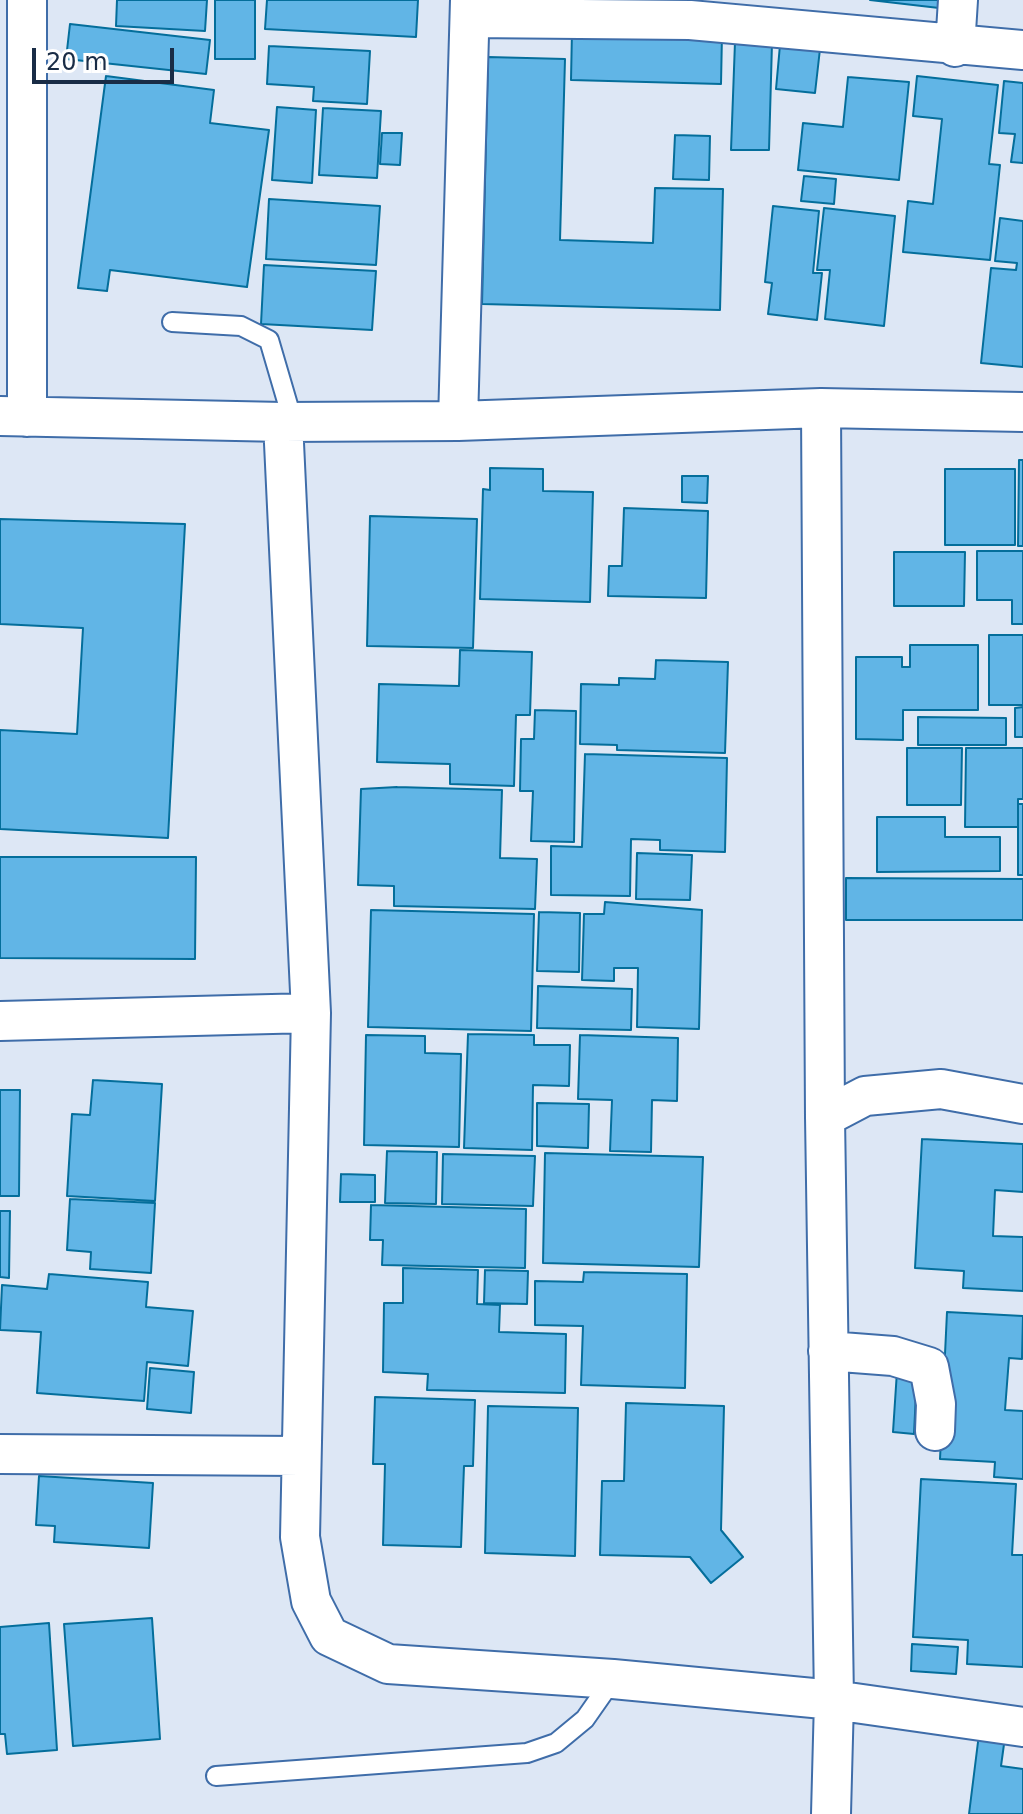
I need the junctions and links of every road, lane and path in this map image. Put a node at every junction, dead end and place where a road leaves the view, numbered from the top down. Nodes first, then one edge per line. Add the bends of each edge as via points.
1 (27, 0) edge
2 (958, 0) edge
3 (470, 9) edge
4 (690, 10) edge
5 (955, 47) junction
6 (1023, 50) edge
7 (172, 322) dead end
8 (821, 408) junction
9 (1023, 412) edge
10 (13, 416) edge
11 (458, 421) junction
12 (288, 422) junction
13 (311, 1013) junction
14 (0, 1021) edge
15 (1023, 1104) edge
16 (825, 1117) junction
17 (828, 1351) junction
18 (935, 1431) dead end
19 (0, 1454) edge
20 (300, 1456) junction
21 (613, 1679) junction
22 (834, 1700) junction
23 (1023, 1727) edge
24 (216, 1776) dead end
25 (831, 1814) edge

1 - 10 street
2 - 5 street
3 - 4 street
3 - 11 street
4 - 5 street
5 - 6 street
7 - 12 lane via 241,326 269,340
8 - 9 street
8 - 11 street
8 - 16 street
10 - 12 street
11 - 12 street
12 - 13 street
13 - 14 street
13 - 20 street
15 - 16 street via 941,1089 865,1096
16 - 17 street
17 - 18 street via 893,1356 929,1367
17 - 22 street
19 - 20 street
20 - 21 street via 300,1537 311,1601 329,1636 388,1664
21 - 22 street
21 - 24 lane via 585,1719 556,1743 527,1753
22 - 23 street
22 - 25 street

